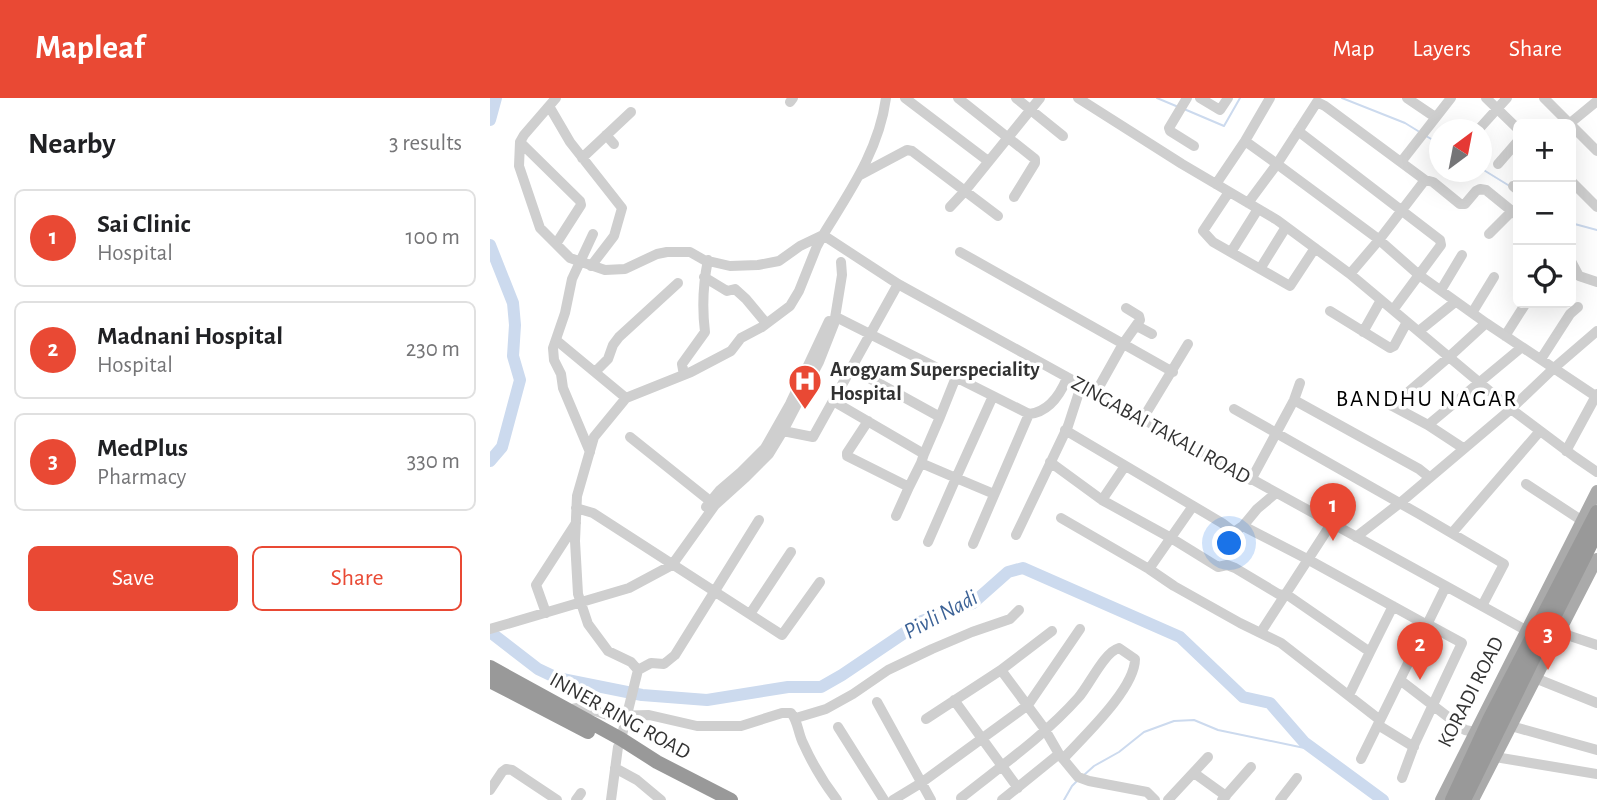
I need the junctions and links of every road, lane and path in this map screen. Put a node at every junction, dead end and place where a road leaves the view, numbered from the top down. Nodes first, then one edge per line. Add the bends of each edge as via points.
1 (886, 98) edge
2 (905, 98) edge
3 (958, 98) edge
4 (1016, 98) edge
5 (1040, 98) edge
6 (1078, 98) edge
7 (1200, 98) edge
8 (1228, 98) edge
9 (1270, 98) edge
10 (1407, 98) edge
11 (1451, 98) edge
12 (1486, 98) edge
13 (1507, 98) edge
14 (1544, 98) edge
15 (552, 102) edge
16 (917, 102) edge
17 (1597, 102) edge
18 (1182, 106) edge
19 (1498, 108) junction
20 (1031, 109) junction
21 (631, 112) dead end
22 (1435, 117) junction
23 (1488, 119) edge
24 (1564, 119) edge
25 (1575, 119) edge
26 (1513, 124) edge
27 (1298, 131) junction
28 (1576, 131) edge
29 (606, 135) junction
30 (1063, 136) dead end
31 (1008, 137) junction
32 (1245, 141) junction
33 (520, 142) junction
34 (614, 144) dead end
35 (1194, 146) dead end
36 (1513, 147) edge
37 (1597, 151) edge
38 (582, 158) junction
39 (988, 161) junction
40 (1401, 162) junction
41 (1278, 164) junction
42 (1498, 164) dead end
43 (860, 175) junction
44 (1429, 181) joint
45 (1430, 182) edge
46 (1572, 182) edge
47 (1216, 184) junction
48 (964, 192) junction
49 (1229, 192) junction
50 (1014, 197) dead end
51 (1248, 203) junction
52 (950, 207) dead end
53 (1597, 207) edge
54 (1258, 209) junction
55 (1401, 210) junction
56 (1513, 212) edge
57 (998, 216) dead end
58 (1513, 216) edge
59 (1286, 227) junction
60 (593, 234) dead end
61 (823, 234) junction
62 (1489, 234) dead end
63 (1379, 240) junction
64 (556, 244) junction
65 (1315, 248) junction
66 (845, 249) junction
67 (960, 252) dead end
68 (1231, 253) junction
69 (1462, 255) dead end
70 (708, 261) junction
71 (579, 262) junction
72 (841, 262) junction
73 (591, 266) junction
74 (1261, 270) junction
75 (1576, 270) edge
76 (1350, 274) junction
77 (1419, 275) junction
78 (705, 277) junction
79 (1494, 277) dead end
80 (1597, 282) edge
81 (678, 283) dead end
82 (898, 284) junction
83 (1441, 290) junction
84 (1381, 300) junction
85 (1455, 302) junction
86 (1578, 307) dead end
87 (1523, 308) edge
88 (1126, 309) dead end
89 (1393, 310) junction
90 (1330, 311) dead end
91 (1472, 313) junction
92 (836, 317) junction
93 (1407, 322) junction
94 (766, 323) junction
95 (1486, 323) junction
96 (1137, 326) junction
97 (1419, 331) junction
98 (1597, 331) edge
99 (1363, 332) junction
100 (870, 333) junction
101 (1152, 334) dead end
102 (1505, 335) junction
103 (556, 340) junction
104 (1123, 344) junction
105 (1188, 344) dead end
106 (1522, 347) junction
107 (1449, 357) junction
108 (1541, 359) junction
109 (851, 368) junction
110 (1554, 368) junction
111 (595, 372) junction
112 (1173, 372) junction
113 (684, 375) junction
114 (956, 377) junction
115 (1067, 378) junction
116 (1300, 383) dead end
117 (1480, 383) junction
118 (1081, 386) junction
119 (1095, 394) junction
120 (1372, 395) dead end
121 (993, 396) junction
122 (1597, 396) edge
123 (626, 398) junction
124 (1294, 400) junction
125 (833, 401) junction
126 (1392, 406) junction
127 (1511, 409) junction
128 (1234, 410) dead end
129 (1030, 414) junction
130 (940, 417) junction
131 (1142, 420) junction
132 (868, 421) junction
133 (1428, 425) junction
134 (1065, 430) junction
135 (783, 431) junction
136 (1540, 431) junction
137 (1276, 433) junction
138 (630, 437) dead end
139 (1463, 449) junction
140 (1566, 451) junction
141 (590, 452) junction
142 (922, 458) junction
143 (1050, 462) junction
144 (1125, 466) junction
145 (1597, 472) edge
146 (1429, 477) junction
147 (956, 478) junction
148 (1251, 480) junction
149 (1526, 484) dead end
150 (909, 487) junction
151 (1597, 491) edge
152 (1276, 493) junction
153 (994, 494) junction
154 (1102, 500) junction
155 (712, 503) junction
156 (1400, 503) junction
157 (1193, 506) junction
158 (576, 508) junction
159 (1597, 512) edge
160 (896, 516) dead end
161 (1061, 518) dead end
162 (759, 520) dead end
163 (1581, 520) junction
164 (576, 523) junction
165 (1331, 524) junction
166 (1243, 526) junction
167 (1597, 532) edge
168 (1452, 533) junction
169 (1016, 535) dead end
170 (1356, 537) junction
171 (1171, 538) junction
172 (928, 542) dead end
173 (973, 544) dead end
174 (792, 552) dead end
175 (1597, 558) edge
176 (674, 560) junction
177 (1309, 560) junction
178 (1149, 569) junction
179 (820, 582) dead end
180 (1446, 586) junction
181 (714, 591) junction
182 (1286, 594) junction
183 (581, 603) junction
184 (1392, 606) junction
185 (1482, 607) junction
186 (1019, 610) dead end
187 (546, 613) junction
188 (750, 614) junction
189 (1427, 625) junction
190 (490, 629) edge
191 (1080, 629) dead end
192 (1052, 631) dead end
193 (1261, 632) junction
194 (1542, 634) junction
195 (1597, 645) edge
196 (1370, 652) junction
197 (490, 667) edge
198 (638, 670) junction
199 (1001, 670) junction
200 (1535, 678) junction
201 (1400, 680) junction
202 (490, 681) edge
203 (1349, 695) junction
204 (954, 701) junction
205 (877, 702) dead end
206 (1597, 703) edge
207 (1028, 705) junction
208 (1433, 706) junction
209 (566, 710) junction
210 (628, 713) junction
211 (796, 718) junction
212 (926, 719) dead end
213 (1379, 723) junction
214 (1511, 726) junction
215 (838, 727) dead end
216 (1045, 732) junction
217 (1475, 732) junction
218 (982, 738) junction
219 (620, 743) junction
220 (1414, 747) junction
221 (1597, 750) edge
222 (1061, 757) junction
223 (1208, 757) dead end
224 (1495, 757) junction
225 (1362, 759) dead end
226 (1003, 765) junction
227 (1251, 767) dead end
228 (615, 768) junction
229 (1194, 773) junction
230 (1597, 774) edge
231 (1297, 778) dead end
232 (1402, 778) dead end
233 (921, 783) junction
234 (1018, 788) junction
235 (490, 790) edge
236 (1449, 793) edge
237 (709, 797) edge
238 (961, 798) dead end
239 (1224, 798) edge
240 (1471, 799) edge
241 (557, 800) edge
242 (611, 800) edge
243 (661, 800) edge
244 (731, 800) edge
245 (837, 800) edge
246 (884, 800) edge
247 (893, 800) edge
248 (931, 800) edge
249 (1002, 800) edge
250 (1155, 800) edge
251 (1168, 800) edge
252 (1280, 800) edge
253 (1441, 800) edge

1 - 43 street via 873,148
2 - 16 street
3 - 31 street
4 - 20 street
5 - 20 street
6 - 47 street
7 - 8 street via 1218,110
9 - 32 street
10 - 22 street
11 - 22 street
12 - 19 street
13 - 19 street
14 - 24 street
15 - 33 street
15 - 38 street via 569,142
16 - 39 street
17 - 25 street
18 - 35 street via 1170,131
19 - 23 street
19 - 26 street
20 - 30 street
20 - 31 street
21 - 29 street
22 - 40 street
27 - 40 street via 1317,102
27 - 41 street
27 - 55 street
28 - 37 street
29 - 34 street
29 - 38 street
31 - 39 street
31 - 50 street via 1035,159
32 - 41 street
32 - 47 street
33 - 64 street via 519,166 540,228
33 - 64 street via 580,201
36 - 42 street
38 - 73 street via 622,208 614,236
39 - 48 street
40 - 44 street
41 - 51 street
41 - 63 street
43 - 48 street via 907,150
43 - 61 street
44 - 55 street
45 - 56 street via 1460,204 1476,191 1486,190
46 - 53 street
47 - 49 street
48 - 52 street
48 - 57 street
49 - 51 street
49 - 68 street via 1203,231
51 - 54 street
54 - 59 street
54 - 68 street
55 - 63 street
55 - 77 street via 1440,240
58 - 62 street
59 - 65 street
59 - 74 street
60 - 71 street
61 - 66 street, ZINGABAI TAKALI ROAD
61 - 70 street via 779,261 730,266
61 - 94 street via 790,306
63 - 76 street
63 - 77 street
64 - 71 street
65 - 74 street via 1290,286
65 - 76 street
66 - 72 street
66 - 82 street, ZINGABAI TAKALI ROAD
67 - 104 street
68 - 74 street
69 - 83 street
70 - 73 street via 690,252 667,252 625,269
70 - 78 street
71 - 73 street
71 - 103 street
72 - 92 street
72 - 155 street via 828,322 784,415 765,448
75 - 80 street
76 - 84 street
77 - 83 street
77 - 89 street
78 - 94 street via 727,291 735,289
78 - 113 street via 705,332 682,364
79 - 91 street
81 - 111 street via 619,337
82 - 100 street
82 - 115 street, ZINGABAI TAKALI ROAD
83 - 85 street
84 - 89 street
84 - 99 street
85 - 91 street
85 - 97 street
86 - 108 street
87 - 102 street
88 - 96 street via 1139,316
89 - 93 street
90 - 99 street
91 - 95 street
92 - 100 street
92 - 135 street via 819,362
93 - 97 street
93 - 99 street via 1390,348
94 - 113 street via 741,338 731,351
95 - 102 street
95 - 107 street
96 - 101 street
96 - 104 street
97 - 107 street
98 - 110 street
100 - 109 street
100 - 114 street
102 - 106 street
103 - 111 street
103 - 141 street via 554,360
104 - 112 street
104 - 119 street
105 - 112 street
106 - 108 street
106 - 117 street
107 - 117 street
107 - 126 street
108 - 110 street
109 - 125 street
109 - 130 street
110 - 122 street
110 - 127 street
111 - 123 street
112 - 131 street
113 - 123 street
114 - 121 street
114 - 130 street
115 - 118 street, ZINGABAI TAKALI ROAD
115 - 129 street via 1051,404
116 - 124 street
117 - 127 street
117 - 133 street
118 - 119 street, ZINGABAI TAKALI ROAD
118 - 134 street
119 - 131 street, ZINGABAI TAKALI ROAD
120 - 126 street
121 - 129 street
121 - 147 street
122 - 140 street
123 - 141 street via 594,437
124 - 137 street
124 - 146 street
125 - 132 street
125 - 135 street via 813,437
126 - 133 street
127 - 136 street
127 - 139 street
128 - 137 street
129 - 153 street
130 - 142 street
131 - 148 street, ZINGABAI TAKALI ROAD
132 - 142 street
132 - 150 street via 847,456
133 - 139 street
134 - 143 street
134 - 144 street
135 - 155 street via 769,454
136 - 140 street
136 - 168 street
137 - 148 street
137 - 156 street
138 - 155 street
139 - 146 street
140 - 145 street
141 - 158 street
142 - 147 street
142 - 150 street
143 - 154 street
143 - 169 street
144 - 154 street
144 - 157 street
146 - 156 street
147 - 153 street
147 - 172 street
148 - 152 street, ZINGABAI TAKALI ROAD
149 - 163 street
150 - 160 street
151 - 163 main road, KORADI ROAD
152 - 165 street, ZINGABAI TAKALI ROAD
152 - 166 street
153 - 173 street
154 - 171 street
155 - 176 street
156 - 168 street
156 - 170 street
157 - 166 street via 1234,532
157 - 171 street
158 - 164 street
158 - 176 street via 593,513
159 - 194 highway
161 - 178 street
162 - 181 street
163 - 194 main road, KORADI ROAD
164 - 183 street
164 - 187 street via 536,585
165 - 170 street, ZINGABAI TAKALI ROAD
165 - 177 street
166 - 177 street
167 - 194 highway
168 - 185 street via 1504,564
170 - 180 street, ZINGABAI TAKALI ROAD
171 - 178 street
171 - 182 street via 1218,567 1235,568 1280,595
174 - 188 street
175 - 194 main road
176 - 181 street
176 - 183 street via 629,588
177 - 182 street
177 - 184 street
178 - 193 street
179 - 188 street via 782,635
180 - 185 street, ZINGABAI TAKALI ROAD
180 - 189 street
181 - 188 street
181 - 198 street via 675,654 664,664 651,663
182 - 193 street
182 - 196 street
183 - 187 street
183 - 198 street via 588,624 608,651
184 - 189 street
184 - 196 street
185 - 194 street, ZINGABAI TAKALI ROAD
186 - 211 street via 1010,619 888,670 826,709
187 - 190 street
189 - 201 street
189 - 208 street via 1462,643
191 - 207 street
192 - 199 street
193 - 203 street
194 - 195 street, ZINGABAI TAKALI ROAD
194 - 200 main road
194 - 217 main road, KORADI ROAD
194 - 236 highway
194 - 240 highway
196 - 203 street
197 - 209 highway, INNER RING ROAD
198 - 210 street
199 - 204 street
199 - 207 street
200 - 206 street
200 - 214 main road
201 - 208 street
201 - 213 street
202 - 219 highway, INNER RING ROAD
203 - 213 street
204 - 212 street
204 - 218 street
205 - 233 street
207 - 216 street
207 - 218 street
208 - 217 street via 1465,730
208 - 220 street
209 - 210 street via 582,707 611,716
209 - 219 highway, INNER RING ROAD
210 - 211 street via 697,726 741,726 790,712
210 - 219 street
211 - 245 street via 801,740
213 - 220 street
213 - 225 street
214 - 221 street
214 - 224 main road
215 - 246 street
216 - 222 street
216 - 222 street via 1081,696 1114,649 1135,659 1118,697
216 - 226 street
217 - 236 main road, KORADI ROAD
218 - 226 street
218 - 233 street
219 - 228 street
219 - 237 highway, INNER RING ROAD
220 - 232 street
222 - 234 street
222 - 250 street via 1078,777 1147,792
223 - 229 street
224 - 230 street
224 - 240 main road
226 - 234 street
226 - 238 street
227 - 239 street
228 - 242 street
228 - 243 street
229 - 239 street
229 - 251 street
231 - 252 street
233 - 247 street
233 - 248 street
234 - 249 street
235 - 241 street via 506,769
236 - 253 main road, KORADI ROAD
237 - 244 highway, INNER RING ROAD

